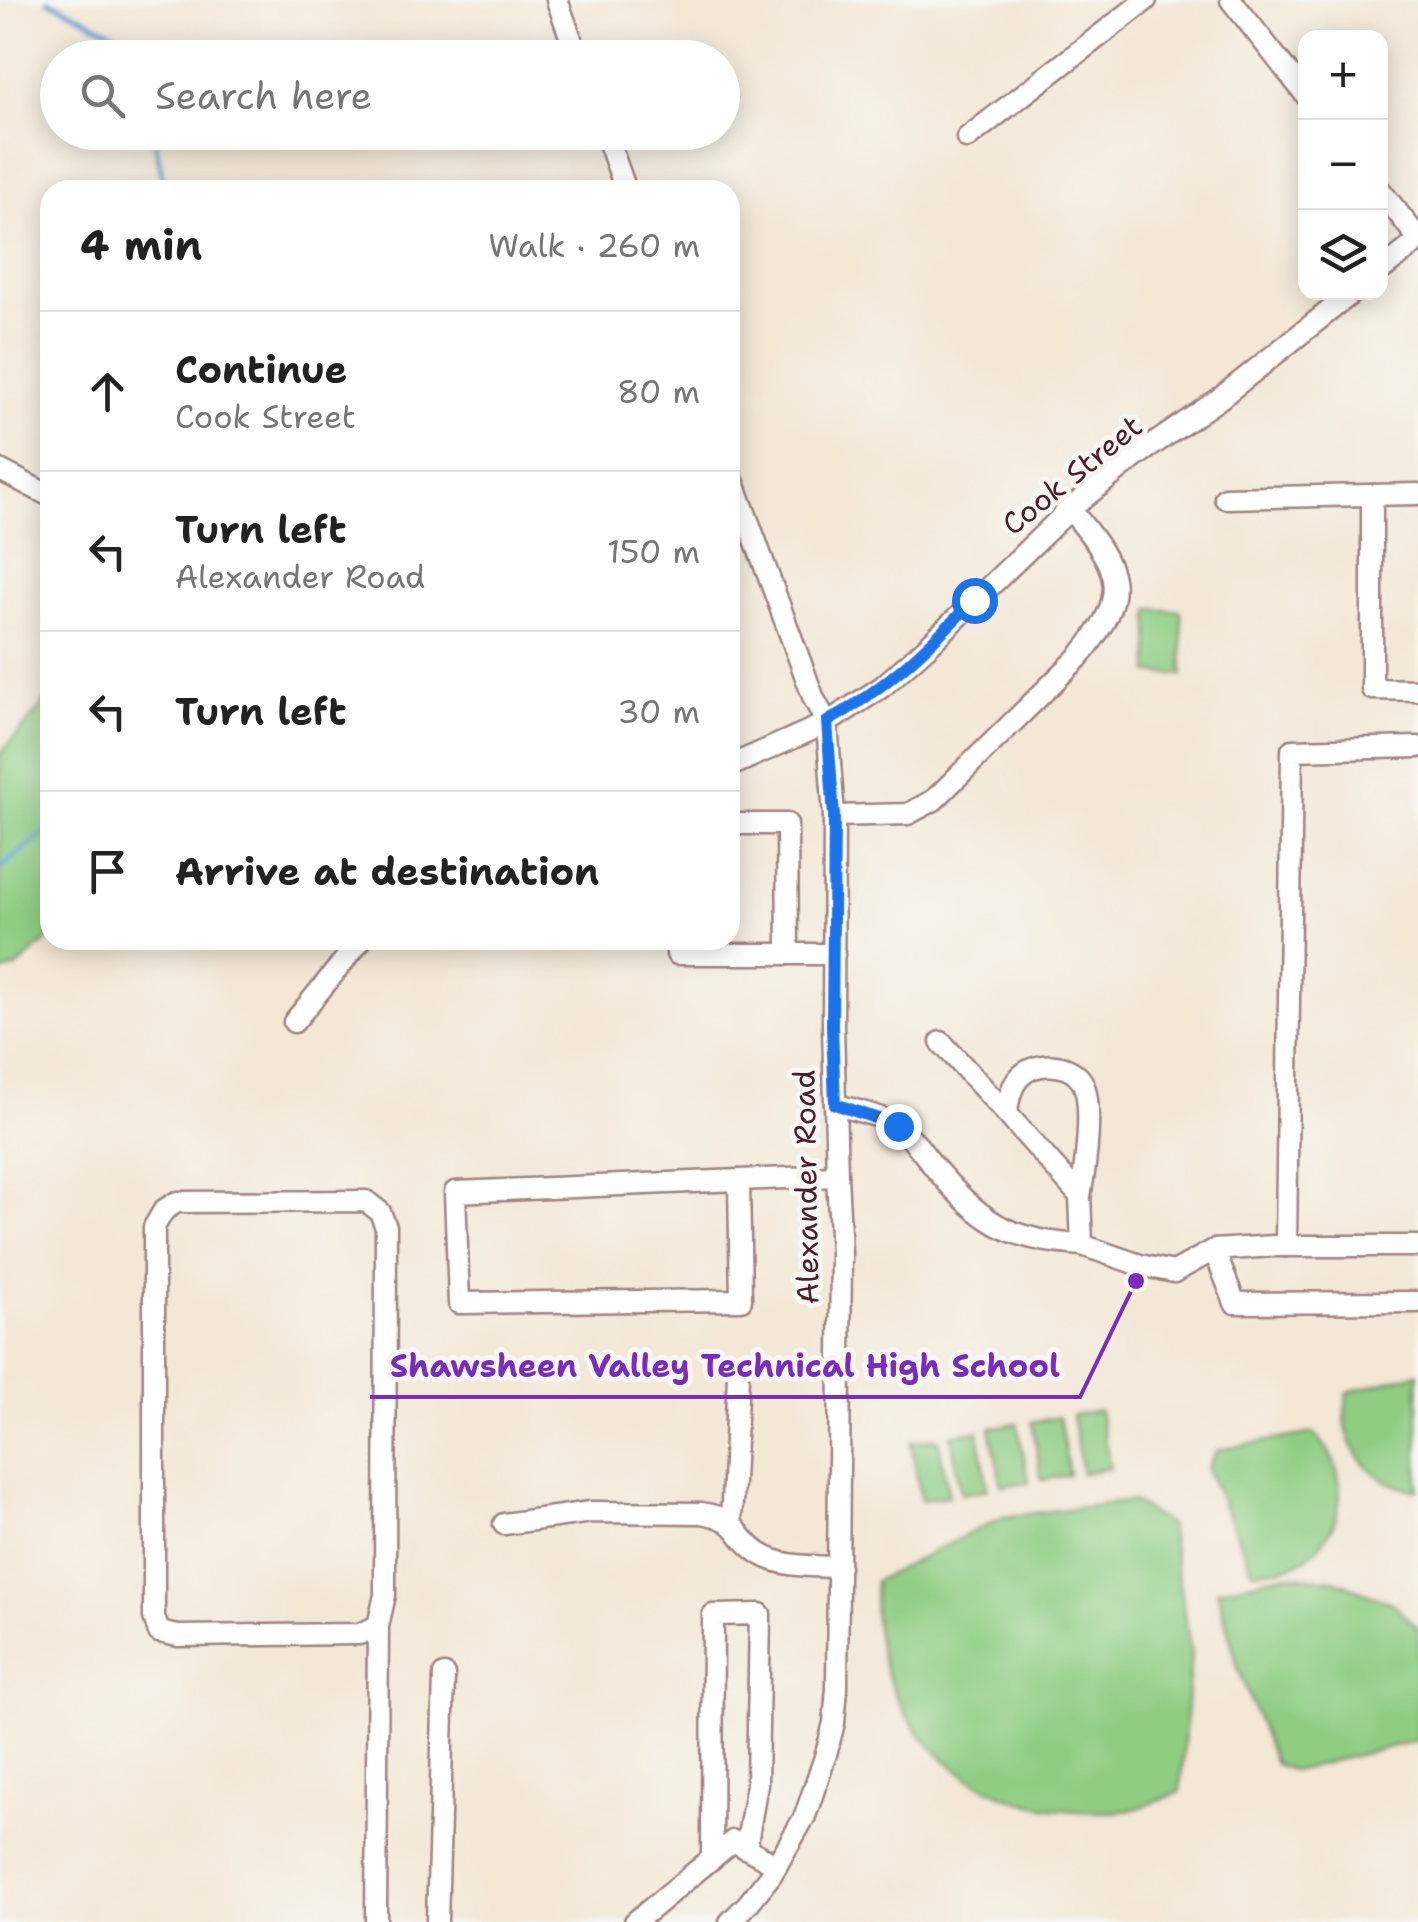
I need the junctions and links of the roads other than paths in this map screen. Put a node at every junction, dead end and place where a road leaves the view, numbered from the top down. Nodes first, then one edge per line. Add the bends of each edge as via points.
1 (556, 0) edge
2 (1146, 0) edge
3 (1231, 0) edge
4 (571, 40) edge
5 (1298, 85) edge
6 (967, 138) dead end
7 (612, 150) edge
8 (622, 180) edge
9 (1388, 200) edge
10 (1418, 239) edge
11 (1388, 263) edge
12 (1342, 300) edge
13 (0, 470) edge
14 (40, 491) edge
15 (1418, 494) edge
16 (1372, 495) junction
17 (1225, 498) dead end
18 (740, 499) edge
19 (1070, 509) junction
20 (1418, 690) edge
21 (827, 722) junction
22 (1418, 746) edge
23 (740, 761) edge
24 (834, 816) junction
25 (740, 824) edge
26 (353, 950) edge
27 (677, 950) edge
28 (788, 954) junction
29 (834, 954) junction
30 (294, 1022) dead end
31 (941, 1042) dead end
32 (835, 1104) junction
33 (1007, 1114) junction
34 (836, 1176) junction
35 (739, 1180) junction
36 (1080, 1196) junction
37 (1082, 1245) junction
38 (1286, 1246) junction
39 (1418, 1246) edge
40 (1214, 1250) junction
41 (1418, 1302) edge
42 (738, 1376) dead end
43 (731, 1522) junction
44 (504, 1524) dead end
45 (839, 1567) junction
46 (378, 1626) junction
47 (444, 1675) dead end
48 (746, 1848) junction
49 (712, 1859) junction
50 (777, 1865) junction
51 (747, 1914) edge
52 (376, 1922) edge
53 (437, 1922) edge
54 (635, 1922) edge
55 (730, 1922) edge

1 - 4 street
2 - 6 street
3 - 5 street
7 - 8 street
9 - 10 street
10 - 11 street
12 - 19 street, Cook Street
13 - 14 street
15 - 16 street
16 - 17 street
16 - 20 street via 1372,689
18 - 21 street
19 - 21 street, Cook Street via 882,687
19 - 24 street via 1100,545 1114,584 1095,638 934,800 908,814
21 - 23 street, Cook Street
21 - 24 street, Alexander Road
22 - 38 street via 1292,750
24 - 29 street, Alexander Road
25 - 28 street via 787,824
26 - 30 street
27 - 28 street
28 - 29 street
29 - 32 street, Alexander Road
31 - 33 street
32 - 34 street, Alexander Road
32 - 37 street via 898,1126 977,1212 1011,1232
33 - 36 street
33 - 36 street via 1009,1095 1027,1070 1059,1066 1080,1078 1088,1159
34 - 35 street
34 - 45 street, Alexander Road via 842,1252
35 - 35 street via 455,1192 458,1303 741,1300
36 - 37 street
37 - 40 street via 1174,1272
38 - 39 street
38 - 40 street
40 - 41 street via 1235,1302
42 - 43 street
43 - 44 street via 701,1513 590,1512
43 - 45 street via 758,1553 774,1560
45 - 50 street, Alexander Road via 834,1723 804,1816
46 - 46 street via 385,1594 387,1296 380,1212 366,1201 177,1202 154,1227 159,1632 360,1634
46 - 52 street
47 - 53 street
48 - 49 street via 733,1841
48 - 49 street via 756,1784 760,1614 713,1615
48 - 50 street
49 - 54 street
50 - 51 street, Alexander Road
51 - 55 street, Alexander Road

